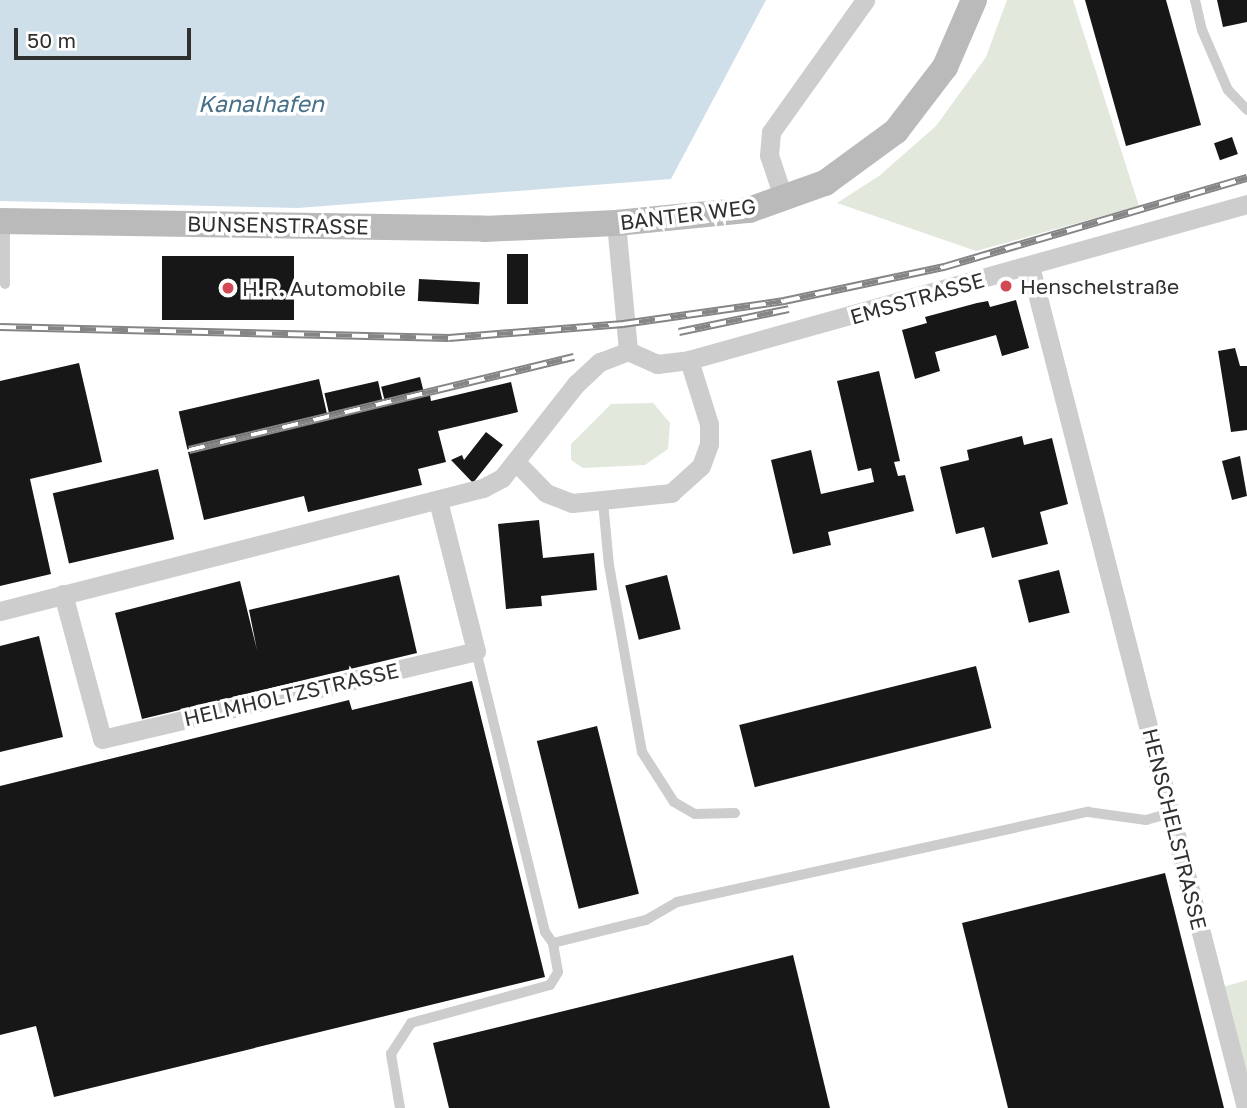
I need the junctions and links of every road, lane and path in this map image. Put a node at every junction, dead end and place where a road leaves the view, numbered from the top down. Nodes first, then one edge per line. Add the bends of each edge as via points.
1 (865, 0) edge
2 (974, 0) edge
3 (1195, 0) edge
4 (1247, 110) edge
5 (784, 200) junction
6 (1247, 204) edge
7 (3, 221) edge
8 (616, 223) junction
9 (556, 226) joint
10 (1030, 266) junction
11 (5, 284) dead end
12 (628, 351) junction
13 (689, 360) junction
14 (516, 462) junction
15 (438, 501) junction
16 (603, 502) junction
17 (63, 594) junction
18 (0, 611) edge
19 (476, 651) junction
20 (735, 813) dead end
21 (1171, 813) junction
22 (553, 943) junction
23 (400, 1108) edge
24 (1246, 1108) edge

1 - 5 street via 771,132 769,155
2 - 5 street, BANTER WEG via 945,67 896,131 825,183
3 - 4 lane via 1202,30 1228,90
5 - 8 street, BANTER WEG via 738,211
6 - 10 street, EMSSTRASSE
7 - 9 street, BUNSENSTRASSE
7 - 11 lane
8 - 9 street, BANTER WEG
8 - 12 street
10 - 13 street, EMSSTRASSE
10 - 21 street, HENSCHELSTRASSE
12 - 13 street, EMSSTRASSE via 657,364
12 - 14 street via 600,362 576,384
13 - 16 street via 709,424 701,466 671,493
14 - 15 street via 502,478 484,488
14 - 16 street via 546,493 572,503
15 - 17 street
15 - 19 street
16 - 20 lane via 609,565 642,752 674,802 695,814
17 - 18 street
17 - 19 street, HELMHOLTZSTRASSE via 102,738
19 - 22 lane via 545,932
21 - 22 lane via 1146,820 1088,812 677,902 646,920
21 - 24 street, HENSCHELSTRASSE
22 - 23 lane via 558,972 550,985 411,1023 391,1054

